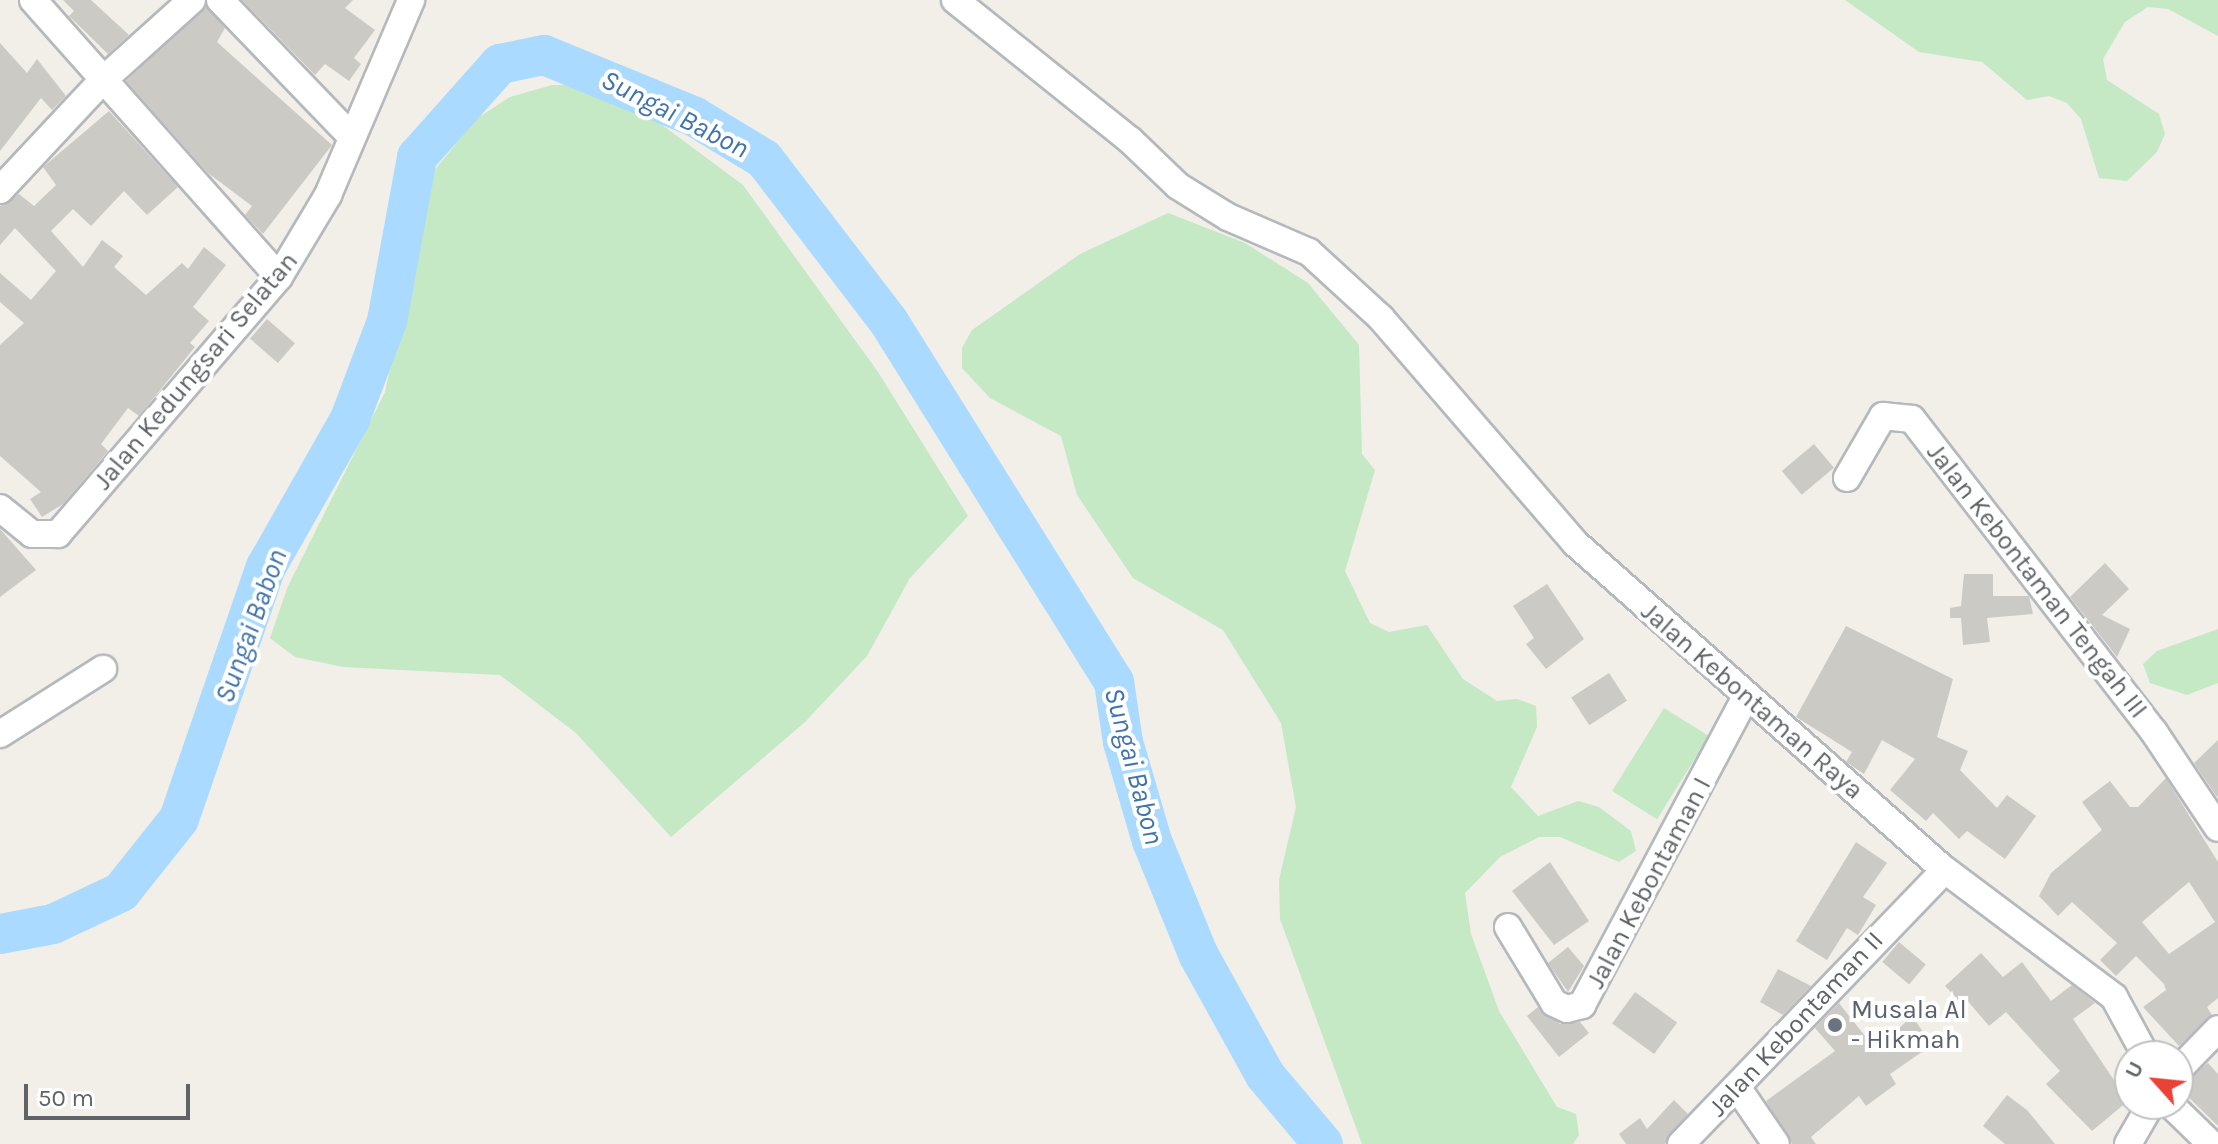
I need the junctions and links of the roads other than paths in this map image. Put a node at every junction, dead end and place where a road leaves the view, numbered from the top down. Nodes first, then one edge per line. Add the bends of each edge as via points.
1 (33, 0) edge
2 (192, 0) edge
3 (220, 0) edge
4 (411, 0) edge
5 (955, 0) edge
6 (102, 81) junction
7 (351, 136) junction
8 (0, 190) edge
9 (279, 277) junction
10 (1847, 478) dead end
11 (0, 508) edge
12 (103, 669) dead end
13 (1746, 696) junction
14 (0, 734) edge
15 (2218, 828) edge
16 (1945, 870) junction
17 (1508, 927) dead end
18 (2218, 1029) edge
19 (2137, 1040) edge
20 (2194, 1054) edge
21 (1739, 1090) junction
22 (2142, 1120) edge
23 (2186, 1120) edge
24 (1681, 1144) edge
25 (1776, 1144) edge
26 (2128, 1144) edge
27 (2211, 1144) edge

1 - 6 street
2 - 6 street
3 - 7 street
4 - 7 street, Jalan Kedungsari Selatan
5 - 13 street, Jalan Kebontaman Raya via 1130,140 1178,186 1228,217 1309,252 1381,318 1575,543
6 - 8 street
6 - 9 street
7 - 9 street, Jalan Kedungsari Selatan via 328,195
9 - 11 street, Jalan Kedungsari Selatan via 58,534 32,534
10 - 15 street, Jalan Kebontaman Tengah III via 1883,416 1912,419 2154,732
12 - 14 street
13 - 16 street, Jalan Kebontaman Raya
13 - 17 street, Jalan Kebontaman I via 1582,1005 1554,1003
16 - 19 street, Jalan Kebontaman Raya via 2114,997
16 - 21 street, Jalan Kebontaman II via 1867,945
18 - 20 street
21 - 24 street, Jalan Kebontaman II
21 - 25 street
22 - 26 street
23 - 27 street

